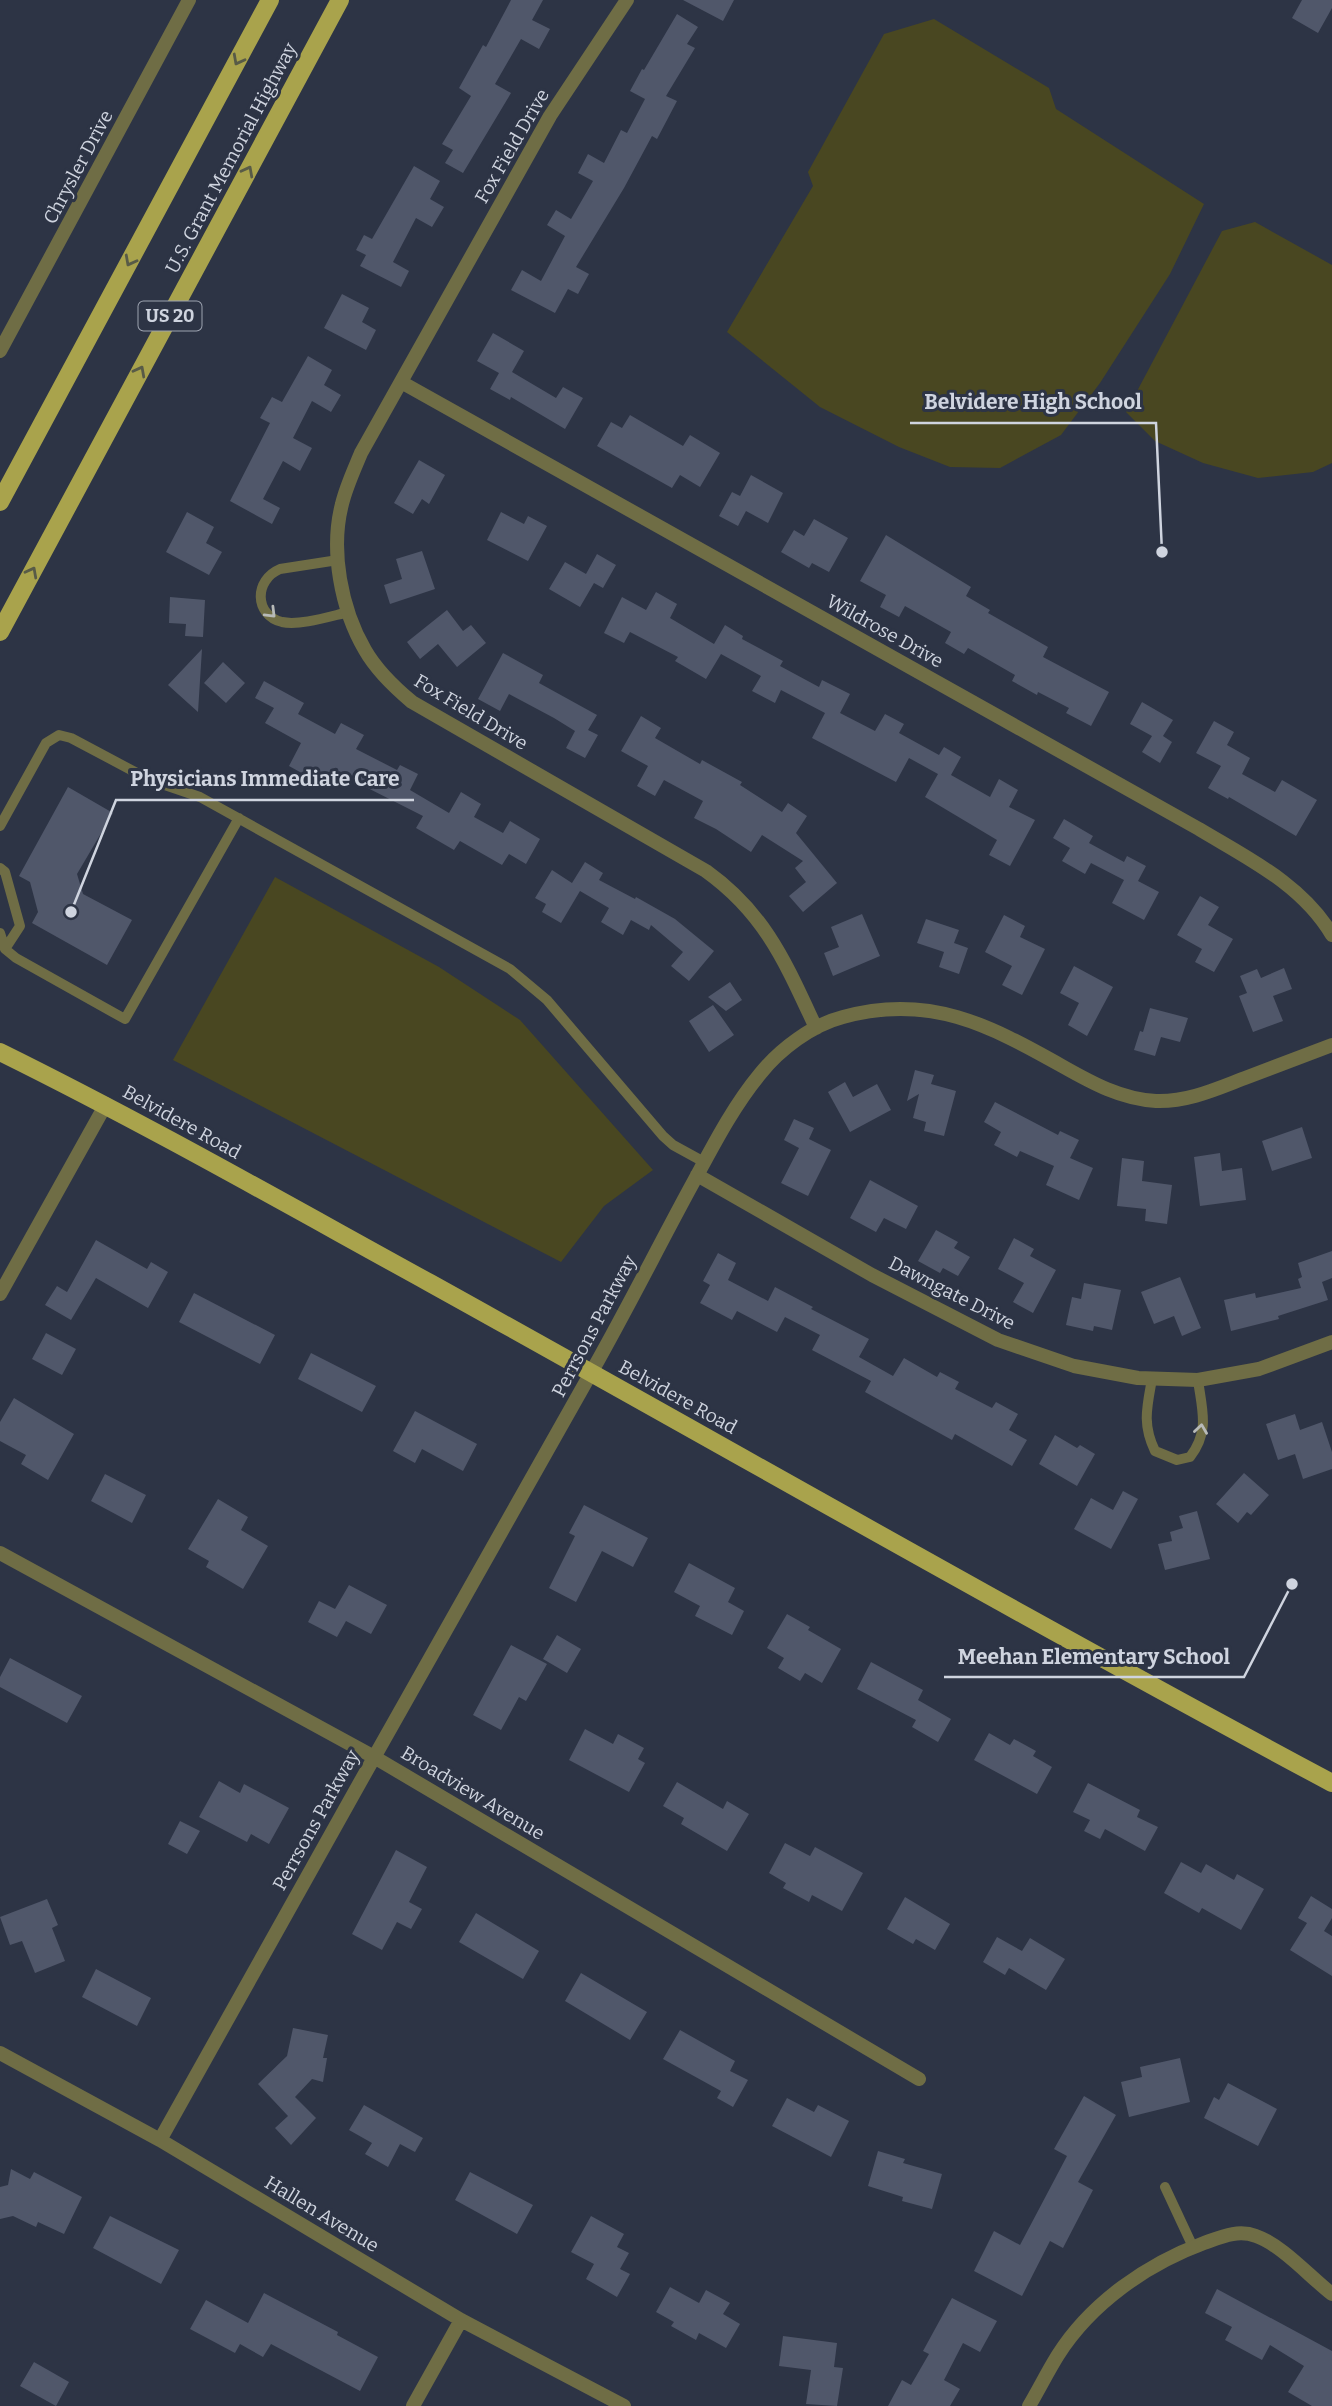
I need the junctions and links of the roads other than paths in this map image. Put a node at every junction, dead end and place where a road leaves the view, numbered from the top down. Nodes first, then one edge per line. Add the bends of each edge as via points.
1 (189, 0) edge
2 (270, 0) edge
3 (340, 0) edge
4 (627, 0) edge
5 (0, 351) edge
6 (401, 382) junction
7 (13, 479) junction
8 (0, 502) edge
9 (0, 514) edge
10 (338, 559) junction
11 (349, 612) junction
12 (0, 632) edge
13 (239, 818) junction
14 (0, 826) edge
15 (0, 868) edge
16 (0, 933) edge
17 (1332, 935) edge
18 (5, 949) junction
19 (816, 1028) junction
20 (1332, 1045) edge
21 (0, 1052) edge
22 (106, 1104) junction
23 (704, 1162) junction
24 (697, 1175) junction
25 (0, 1294) edge
26 (1332, 1342) edge
27 (592, 1373) junction
28 (1152, 1379) junction
29 (1198, 1380) junction
30 (0, 1553) edge
31 (374, 1757) junction
32 (1332, 1783) edge
33 (0, 2053) edge
34 (919, 2079) dead end
35 (160, 2140) junction
36 (1165, 2187) dead end
37 (1193, 2247) junction
38 (1332, 2294) edge
39 (461, 2320) junction
40 (413, 2406) edge
41 (624, 2406) edge
42 (1029, 2406) edge

1 - 5 street, Chrysler Drive
2 -> 7 main road, U.S. Grant Memorial Highway / US 20
12 -> 3 main road, U.S. Grant Memorial Highway / US 20
4 - 6 street, Fox Field Drive via 550,116
6 - 10 street, Fox Field Drive via 348,485 337,532
6 - 17 street, Wildrose Drive via 1199,829 1281,880 1323,919
7 - 8 main road, U.S. Grant Memorial Highway / US 20
7 - 9 main road
10 - 11 street, Fox Field Drive
10 -> 11 lane via 271,573 260,588 261,598 268,613 291,623
11 - 19 street, Fox Field Drive via 366,652 412,702 679,855 742,899 783,958
13 - 14 lane via 59,735 46,743
13 - 18 lane via 125,1019
13 - 23 lane via 524,979 663,1136
15 - 18 lane via 20,926
16 - 18 lane
19 - 20 street, Perrsons Parkway via 841,1017 885,1009 936,1011 1005,1034 1110,1091 1155,1101 1198,1096
19 - 23 street, Perrsons Parkway via 762,1071
21 - 22 main road, Belvidere Road
22 - 25 street
22 - 27 main road, Belvidere Road
23 - 24 street, Perrsons Parkway
24 - 27 street, Perrsons Parkway
24 - 28 street, Dawngate Drive via 872,1275 998,1340 1074,1366
26 - 29 street, Dawngate Drive via 1259,1368
27 - 31 street, Perrsons Parkway
27 - 32 main road, Belvidere Road via 1151,1687
28 - 29 street, Dawngate Drive
28 -> 29 lane via 1148,1436 1155,1451 1177,1460 1190,1457 1202,1436
30 - 31 street, Broadview Avenue
31 - 34 street, Broadview Avenue
31 - 35 street, Perrsons Parkway
33 - 35 street, Hallen Avenue
35 - 39 street, Hallen Avenue
36 - 37 lane
37 - 38 street via 1227,2235 1256,2236
37 - 42 street via 1130,2281 1089,2318 1059,2353
39 - 40 street
39 - 41 street, Hallen Avenue

